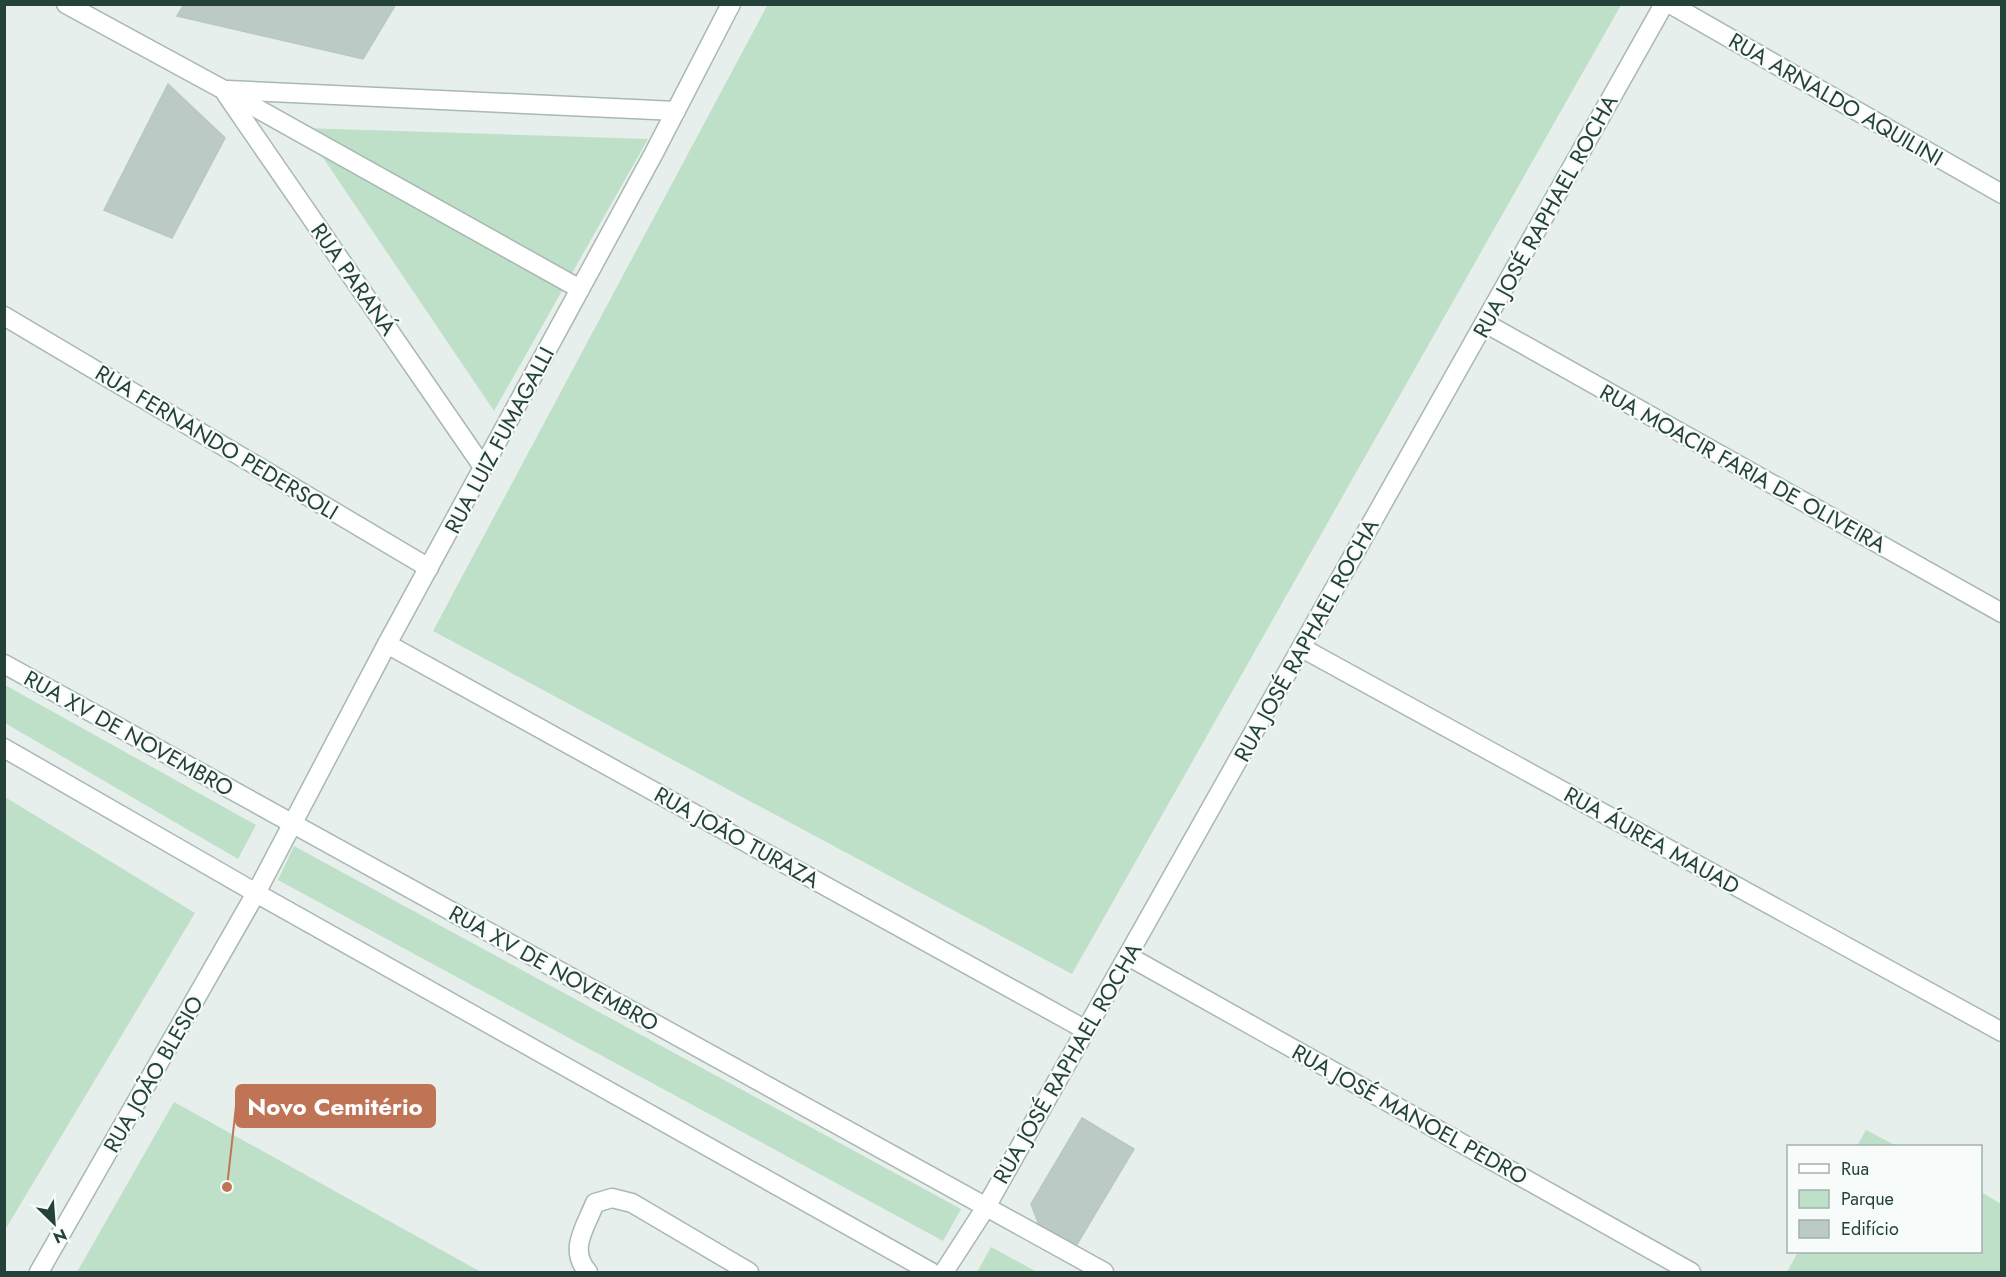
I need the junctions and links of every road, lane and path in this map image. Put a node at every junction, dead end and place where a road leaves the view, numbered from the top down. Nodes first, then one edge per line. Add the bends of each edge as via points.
1 (66, 4) edge
2 (731, 4) edge
3 (1664, 4) edge
4 (1670, 4) edge
5 (224, 90) junction
6 (676, 111) junction
7 (2001, 194) edge
8 (580, 289) junction
9 (4, 316) edge
10 (1485, 323) junction
11 (483, 467) junction
12 (429, 568) junction
13 (2001, 613) edge
14 (387, 644) junction
15 (1302, 648) junction
16 (4, 664) edge
17 (4, 748) edge
18 (292, 823) junction
19 (265, 874) joint
20 (256, 892) junction
21 (1128, 956) junction
22 (1086, 1030) junction
23 (2001, 1032) edge
24 (986, 1207) junction
25 (39, 1272) edge
26 (588, 1272) edge
27 (748, 1272) edge
28 (931, 1272) edge
29 (944, 1272) edge
30 (1104, 1272) edge
31 (1691, 1272) edge

1 - 5 street, RUA PARANÁ
2 - 6 street, RUA LUIZ FUMAGALLI
3 - 10 street, RUA JOSÉ RAPHAEL ROCHA
4 - 7 street, RUA ARNALDO AQUILINI
5 - 6 street, RUA PARANÁ
5 - 8 street, RUA PARANÁ
5 - 11 street, RUA PARANÁ
6 - 8 street, RUA LUIZ FUMAGALLI
8 - 11 street, RUA LUIZ FUMAGALLI
9 - 12 street, RUA FERNANDO PEDERSOLI
10 - 13 street, RUA MOACIR FARIA DE OLIVEIRA
10 - 15 street, RUA JOSÉ RAPHAEL ROCHA
11 - 12 street, RUA LUIZ FUMAGALLI
12 - 14 street, RUA LUIZ FUMAGALLI
14 - 18 street, RUA LUIZ FUMAGALLI
14 - 22 street, RUA JOÃO TURAZA
15 - 21 street, RUA JOSÉ RAPHAEL ROCHA
15 - 23 street, RUA ÁUREA MAUAD
16 - 18 street, RUA XV DE NOVEMBRO
17 - 20 street
18 - 19 street, RUA LUIZ FUMAGALLI
18 - 24 street, RUA XV DE NOVEMBRO
19 - 20 street, RUA JOÃO BLESIO
20 - 25 street, RUA JOÃO BLESIO
20 - 28 street
21 - 22 street, RUA JOSÉ RAPHAEL ROCHA
21 - 31 street, RUA JOSÉ MANOEL PEDRO
22 - 24 street, RUA JOSÉ RAPHAEL ROCHA
24 - 29 street, RUA JOSÉ RAPHAEL ROCHA
24 - 30 street, RUA XV DE NOVEMBRO
26 - 27 street via 577,1249 595,1203 612,1198 632,1203

